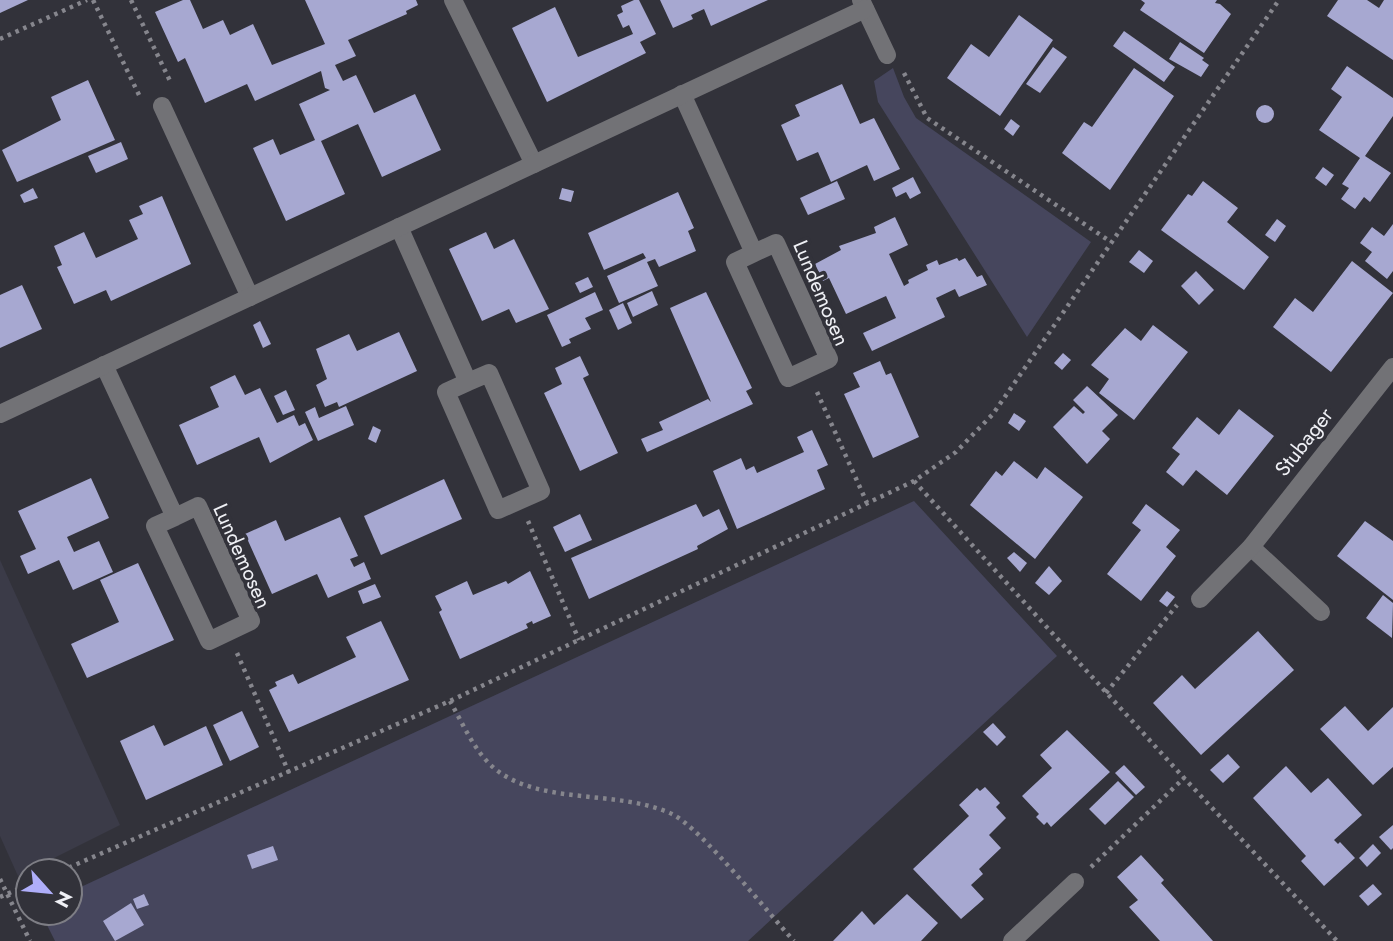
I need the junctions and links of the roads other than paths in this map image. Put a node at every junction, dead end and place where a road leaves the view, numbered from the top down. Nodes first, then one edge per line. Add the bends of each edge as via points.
1 (453, 0) edge
2 (863, 4) edge
3 (887, 55) road end
4 (682, 94) junction
5 (162, 106) road end
6 (534, 164) junction
7 (400, 227) junction
8 (754, 253) junction
9 (250, 297) junction
10 (104, 365) junction
11 (1393, 366) edge
12 (468, 382) junction
13 (0, 414) edge
14 (175, 517) junction
15 (1251, 547) junction
16 (1200, 599) road end
17 (1321, 612) dead end
18 (1075, 882) road end
19 (1012, 941) edge

1 - 6 street
2 - 3 street
2 - 4 street
4 - 6 street
4 - 8 street
5 - 9 street
6 - 7 street
7 - 9 street
7 - 12 street
8 - 8 street, Lundemosen via 776,243 829,359 788,378 735,262
9 - 10 street
10 - 13 street
10 - 14 street
11 - 15 street, Stubager
12 - 12 street via 489,373 541,492 498,510 446,392
14 - 14 street, Lundemosen via 198,506 251,621 209,641 155,526
15 - 16 street, Stubager
15 - 17 street
18 - 19 street

